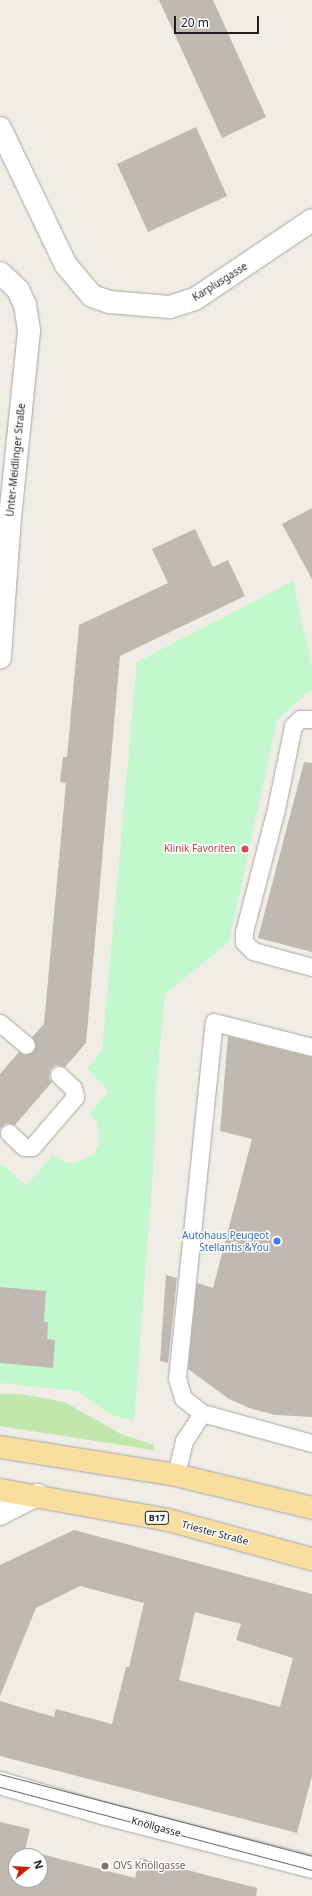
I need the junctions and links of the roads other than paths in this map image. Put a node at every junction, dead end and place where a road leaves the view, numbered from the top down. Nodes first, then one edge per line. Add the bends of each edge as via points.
1 (0, 128) edge
2 (312, 220) edge
3 (0, 272) edge
4 (0, 658) edge
5 (312, 719) edge
6 (312, 967) edge
7 (0, 1023) edge
8 (26, 1045) dead end
9 (312, 1047) edge
10 (59, 1075) dead end
11 (9, 1133) dead end
12 (202, 1413) junction
13 (312, 1443) edge
14 (0, 1446) edge
15 (176, 1475) junction
16 (0, 1490) edge
17 (38, 1495) junction
18 (312, 1508) edge
19 (0, 1514) edge
20 (312, 1558) edge
21 (0, 1783) edge
22 (312, 1867) edge

1 - 2 street, Karplusgasse via 66,265 92,296 109,302 170,307 195,299
3 - 4 street, Unter-Meidlinger Straße via 18,290 25,305 29,331 10,517
5 - 6 lane via 300,719 293,726 276,809 244,932 244,942 253,951
7 - 8 lane
9 - 12 lane via 214,1022 177,1378 183,1398
10 - 11 lane via 74,1088 75,1097 32,1147 24,1148
12 - 13 lane
12 - 15 lane via 184,1441
14 - 15 main road
15 - 18 main road
16 - 17 main road, Triester Straße / B17
17 - 19 street
17 - 20 main road, Triester Straße / B17 via 168,1520
21 - 22 street, Knöllgasse via 102,1813

